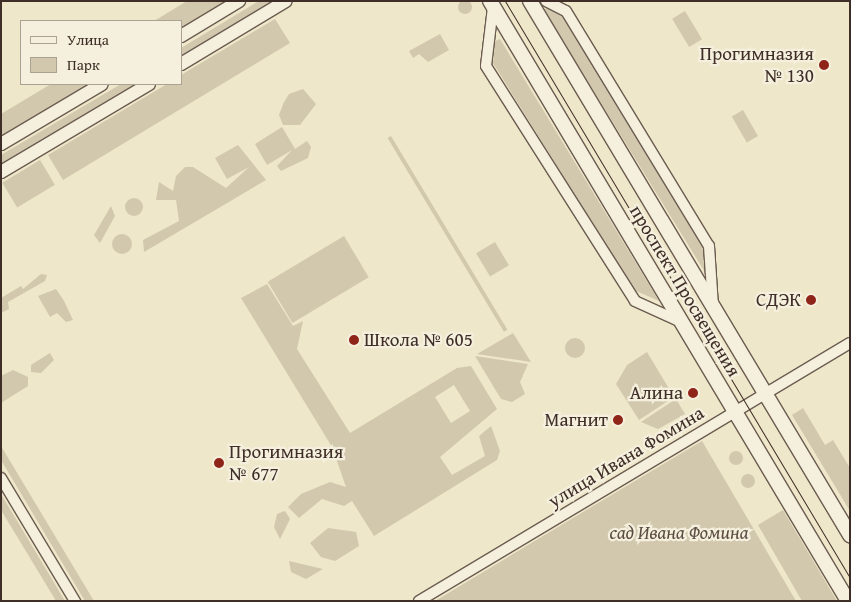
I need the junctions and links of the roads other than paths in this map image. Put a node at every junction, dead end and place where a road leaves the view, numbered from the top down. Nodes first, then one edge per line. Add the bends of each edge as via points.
1 (239, 1) edge
2 (286, 1) edge
3 (530, 1) edge
4 (546, 1) edge
5 (491, 4) edge
6 (182, 35) edge
7 (182, 63) edge
8 (100, 85) edge
9 (147, 85) edge
10 (1, 144) edge
11 (1, 172) edge
12 (713, 306) junction
13 (681, 322) junction
14 (850, 343) edge
15 (765, 394) junction
16 (735, 412) junction
17 (1, 478) edge
18 (850, 535) edge
19 (75, 601) edge
20 (419, 601) edge
21 (848, 601) edge

1 - 6 street
2 - 7 street
3 - 12 main road, проспект Просвещения
4 - 12 street via 566,11 709,246
5 - 13 main road, проспект Просвещения
5 - 13 street via 486,66 634,301
8 - 10 street
9 - 11 street
12 - 15 main road, проспект Просвещения
13 - 16 main road, проспект Просвещения
14 - 15 street, улица Ивана Фомина
15 - 16 street, улица Ивана Фомина
15 - 18 main road, проспект Просвещения
16 - 20 street, улица Ивана Фомина
16 - 21 main road, проспект Просвещения
17 - 19 street

